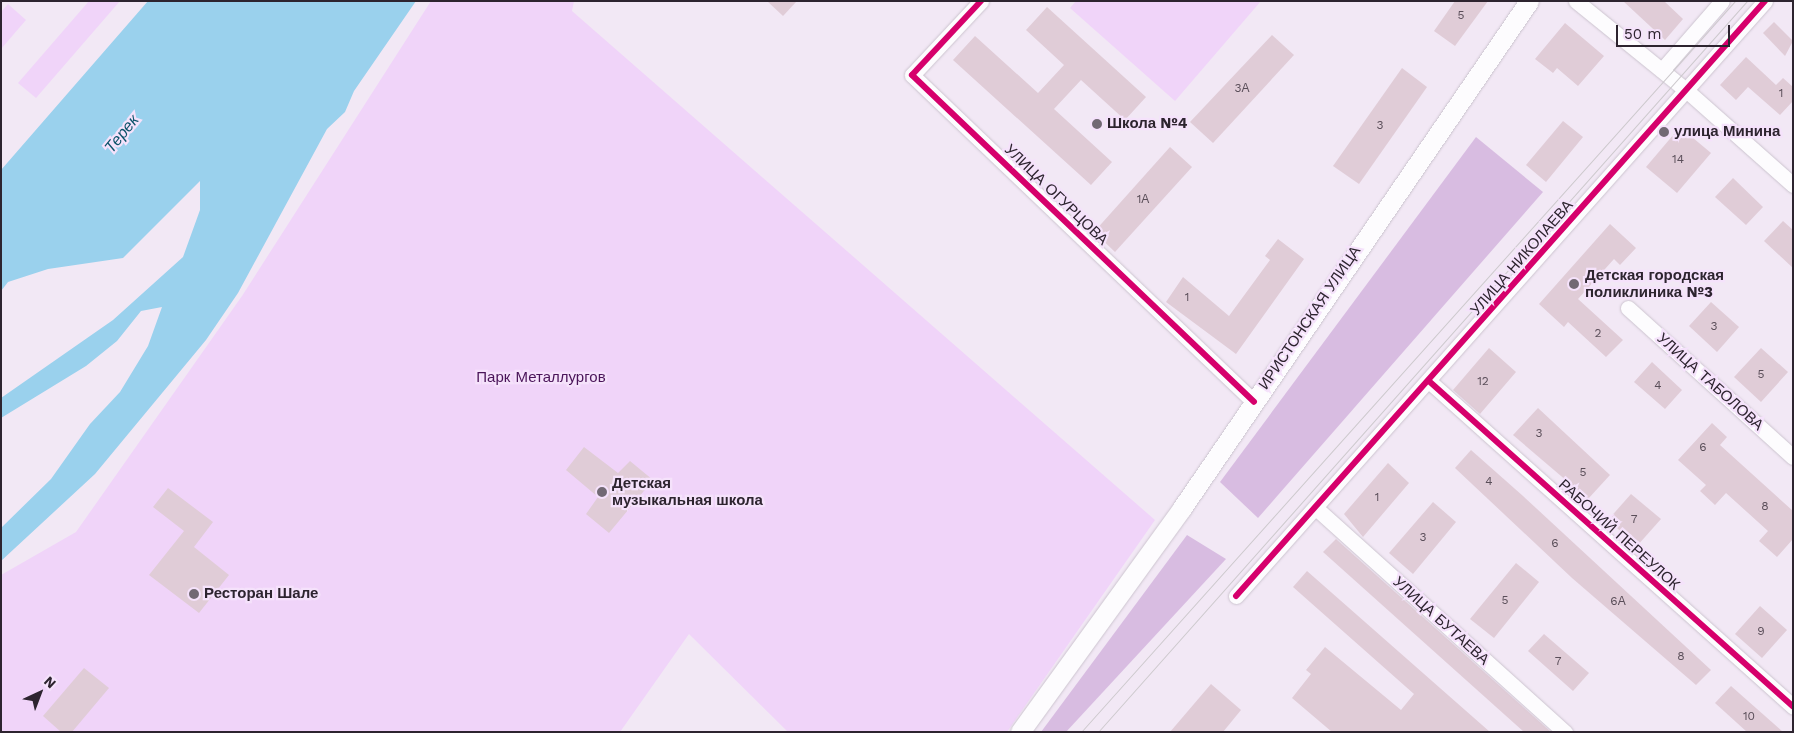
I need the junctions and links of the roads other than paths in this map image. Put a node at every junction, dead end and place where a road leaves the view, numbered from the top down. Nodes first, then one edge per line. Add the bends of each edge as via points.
1 (981, 1) edge
2 (1529, 1) edge
3 (1576, 1) edge
4 (1722, 1) edge
5 (1765, 1) edge
6 (1662, 70) junction
7 (1686, 90) junction
8 (1793, 185) edge
9 (1628, 308) dead end
10 (1430, 382) junction
11 (1254, 402) junction
12 (1793, 457) edge
13 (1317, 509) junction
14 (1236, 596) dead end
15 (1793, 707) edge
16 (1020, 732) edge
17 (1565, 732) edge

1 - 11 street, УЛИЦА ОГУРЦОВА via 912,75
2 - 11 main road, ИРИСТОНСКАЯ УЛИЦА
3 - 6 street
4 - 6 street
5 - 7 street, УЛИЦА НИКОЛАЕВА
6 - 7 street
7 - 8 street
7 - 10 street, УЛИЦА НИКОЛАЕВА
9 - 12 street, УЛИЦА ТАБОЛОВА
10 - 13 street, УЛИЦА НИКОЛАЕВА
10 - 15 street, РАБОЧИЙ ПЕРЕУЛОК
11 - 16 main road, ИРИСТОНСКАЯ УЛИЦА
13 - 14 street, УЛИЦА НИКОЛАЕВА
13 - 17 street, УЛИЦА БУТАЕВА

